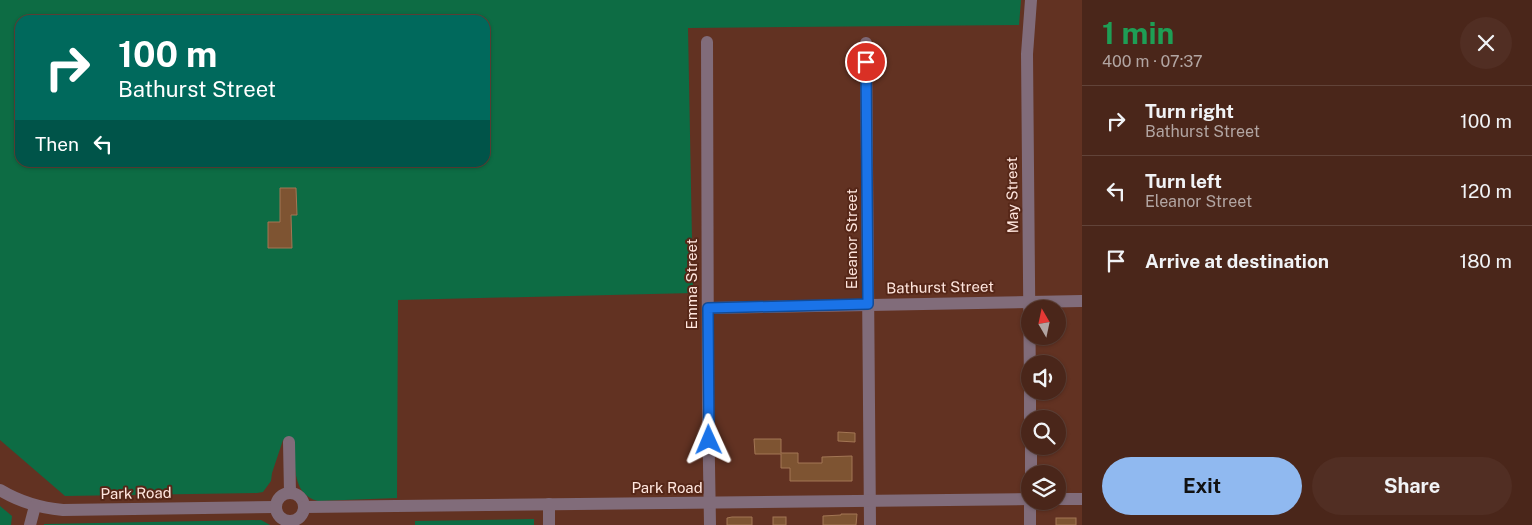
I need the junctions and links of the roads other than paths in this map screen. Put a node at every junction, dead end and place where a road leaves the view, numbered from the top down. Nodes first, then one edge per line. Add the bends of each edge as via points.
1 (1031, 0) edge
2 (707, 42) dead end
3 (866, 43) dead end
4 (1029, 300) edge
5 (1021, 302) edge
6 (1066, 302) edge
7 (1082, 302) edge
8 (868, 304) junction
9 (708, 308) junction
10 (289, 442) dead end
11 (0, 490) edge
12 (290, 493) junction
13 (1021, 499) edge
14 (1066, 499) edge
15 (1082, 499) edge
16 (870, 501) junction
17 (710, 503) junction
18 (549, 504) junction
19 (35, 506) junction
20 (275, 507) junction
21 (304, 507) junction
22 (1030, 510) edge
23 (291, 523) edge
24 (30, 525) edge
25 (549, 525) edge
26 (710, 525) edge
27 (870, 525) edge
28 (1030, 525) edge

1 - 4 street, May Street via 1027,54
2 - 9 street, Emma Street
3 - 8 street, Eleanor Street
5 - 8 street, Bathurst Street
6 - 7 street, Bathurst Street
8 - 9 street, Bathurst Street
8 - 16 street, Eleanor Street
9 - 17 street, Emma Street
10 - 12 street
11 - 19 street, Park Road
12 - 20 street via 282,495
12 - 21 street via 299,496
13 - 16 street, Park Road
14 - 15 street
16 - 17 street, Park Road
16 - 27 street, Eleanor Street
17 - 18 street, Park Road
17 - 26 street, Emma Street
18 - 21 street, Park Road
18 - 25 street
19 - 20 street, Park Road via 63,510
19 - 24 street
20 - 23 street via 280,518
21 - 23 street via 300,518
22 - 28 street

